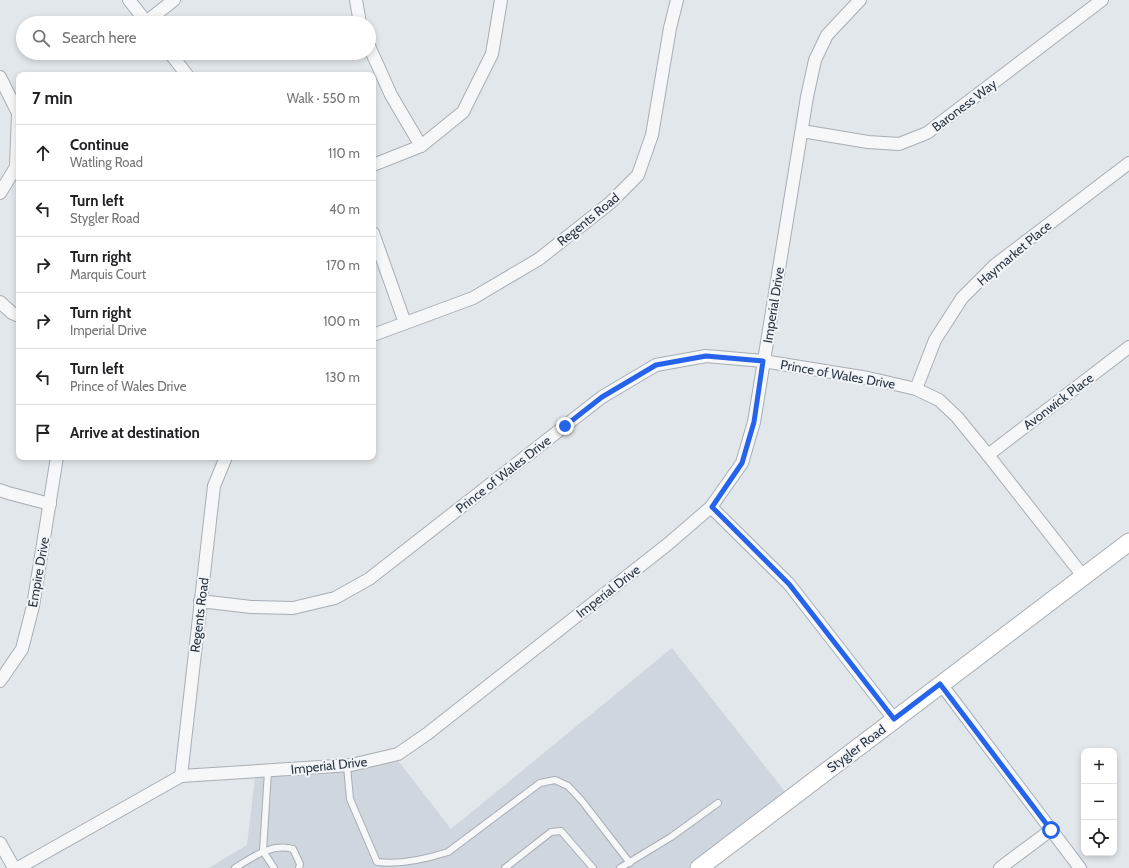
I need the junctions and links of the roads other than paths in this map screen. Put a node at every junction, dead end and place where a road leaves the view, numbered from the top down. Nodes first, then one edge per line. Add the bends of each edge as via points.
1 (129, 0) edge
2 (174, 0) edge
3 (356, 0) edge
4 (501, 0) edge
5 (677, 0) edge
6 (860, 0) edge
7 (1102, 0) edge
8 (142, 16) edge
9 (154, 16) edge
10 (359, 16) edge
11 (175, 60) edge
12 (375, 60) edge
13 (185, 72) edge
14 (0, 77) edge
15 (16, 109) edge
16 (802, 131) junction
17 (421, 146) junction
18 (1129, 163) edge
19 (376, 165) edge
20 (16, 167) edge
21 (0, 194) edge
22 (376, 241) edge
23 (0, 302) edge
24 (16, 315) edge
25 (405, 323) junction
26 (376, 334) edge
27 (1129, 347) edge
28 (763, 361) junction
29 (916, 389) junction
30 (988, 455) junction
31 (57, 460) edge
32 (225, 460) edge
33 (0, 490) edge
34 (50, 504) junction
35 (712, 507) junction
36 (1129, 542) edge
37 (1083, 576) junction
38 (200, 601) junction
39 (0, 681) edge
40 (940, 684) junction
41 (894, 719) junction
42 (347, 766) junction
43 (268, 771) junction
44 (181, 776) junction
45 (718, 802) dead end
46 (1051, 830) junction
47 (0, 843) edge
48 (263, 851) junction
49 (630, 863) junction
50 (14, 868) edge
51 (18, 868) edge
52 (235, 868) edge
53 (274, 868) edge
54 (299, 868) edge
55 (505, 868) edge
56 (593, 868) edge
57 (620, 868) edge
58 (699, 868) edge
59 (1000, 868) edge
60 (1080, 868) edge

1 - 8 street
2 - 9 street
3 - 10 street
4 - 17 street via 492,54 463,112
5 - 25 street, Regents Road via 652,135 638,175 610,203 539,259 473,298
6 - 16 street, Imperial Drive via 827,35 815,60
7 - 16 street, Baroness Way via 927,133 899,144 868,142
11 - 13 street
12 - 17 street via 391,94
14 - 15 street
16 - 28 street, Imperial Drive
17 - 19 street
18 - 29 street, Haymarket Place via 995,265 962,298 935,340
20 - 21 street
22 - 25 street
23 - 24 street
25 - 26 street, Regents Road
27 - 30 street, Avonwick Place
28 - 29 street, Prince of Wales Drive via 868,378
28 - 35 street, Imperial Drive via 754,422 742,463
28 - 38 street, Prince of Wales Drive via 706,356 656,365 602,397 369,579 335,598 293,608
29 - 30 street, Prince of Wales Drive via 939,400 957,417
30 - 37 street, Prince of Wales Drive
31 - 34 street, Empire Drive
32 - 38 street, Regents Road via 214,486
33 - 34 street
34 - 39 street, Empire Drive via 33,606 22,649
35 - 41 street via 789,584
35 - 42 street, Imperial Drive via 427,734 398,754
36 - 37 main road, Stygler Road
37 - 40 main road, Stygler Road
38 - 44 street, Regents Road
40 - 41 main road, Stygler Road
40 - 46 street
41 - 58 main road, Stygler Road
42 - 43 street, Imperial Drive
42 - 49 lane via 350,799 376,862 390,864 448,852 540,783 555,780 568,786 582,801
43 - 44 street, Imperial Drive
43 - 48 lane
44 - 51 street, Imperial Drive
45 - 49 lane
46 - 59 street
46 - 60 street
47 - 50 street
48 - 52 lane
48 - 53 lane
48 - 54 lane via 285,847 293,849 300,864
49 - 57 lane
55 - 56 lane via 551,832 561,831

